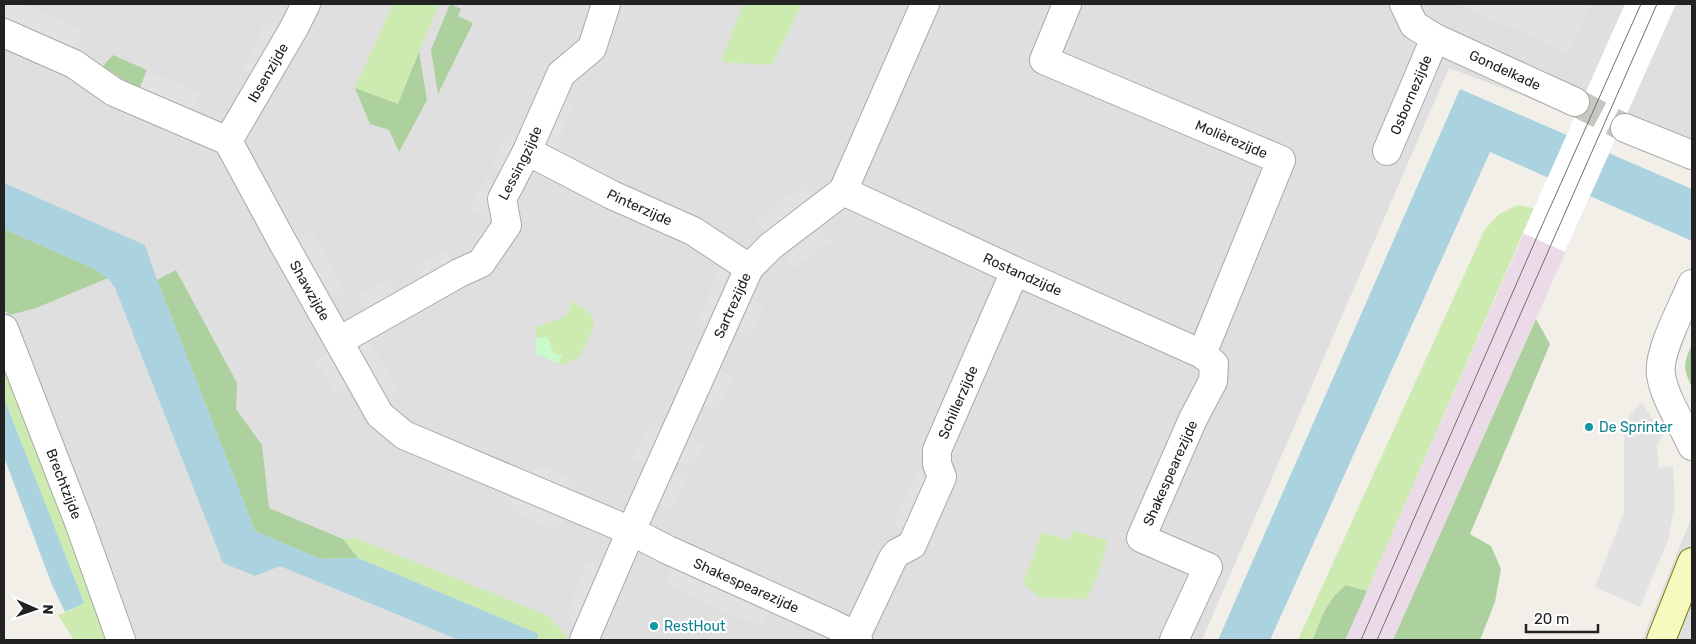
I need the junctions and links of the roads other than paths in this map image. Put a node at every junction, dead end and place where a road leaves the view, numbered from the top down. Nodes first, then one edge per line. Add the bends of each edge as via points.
1 (306, 4) edge
2 (606, 4) edge
3 (925, 4) edge
4 (1067, 4) edge
5 (1404, 4) edge
6 (4, 33) edge
7 (1435, 38) junction
8 (1575, 102) tunnel mouth
9 (1625, 128) tunnel mouth
10 (228, 140) junction
11 (527, 151) junction
12 (1387, 151) dead end
13 (1692, 155) edge
14 (843, 191) junction
15 (749, 268) junction
16 (1015, 271) junction
17 (1692, 284) edge
18 (4, 329) edge
19 (339, 341) junction
20 (1202, 354) junction
21 (1692, 446) edge
22 (631, 531) junction
23 (1692, 562) edge
24 (857, 638) edge
25 (121, 640) edge
26 (584, 640) edge
27 (1174, 640) edge
28 (1661, 640) edge

1 - 10 street, Ibsenzijde
2 - 11 street, Lessingzijde via 592,48 561,74
3 - 14 street, Sartrezijde
4 - 20 street, Molièrezijde via 1044,60 1281,160
5 - 7 street via 1414,25
6 - 10 street via 74,64 114,92
7 - 8 street, Gondelkade
7 - 12 street, Osbornezijde
9 - 13 street
10 - 19 street, Shawzijde
11 - 15 street, Pinterzijde via 612,196 694,231
11 - 19 street, Lessingzijde via 502,199 507,225 480,263
14 - 15 street, Sartrezijde via 771,246
14 - 16 street, Rostandzijde
15 - 22 street, Sartrezijde
16 - 20 street, Rostandzijde
16 - 24 street, Schillerzijde via 937,450 937,464 942,477 912,545 893,558
17 - 21 street via 1663,353 1661,374
18 - 25 street, Brechtzijde
19 - 22 street, Shawzijde via 380,415 404,435
20 - 27 street, Shakespearezijde via 1214,364 1214,380 1193,419 1141,538 1208,567
22 - 24 street, Shakespearezijde
22 - 26 street, Sartrezijde
23 - 28 street

